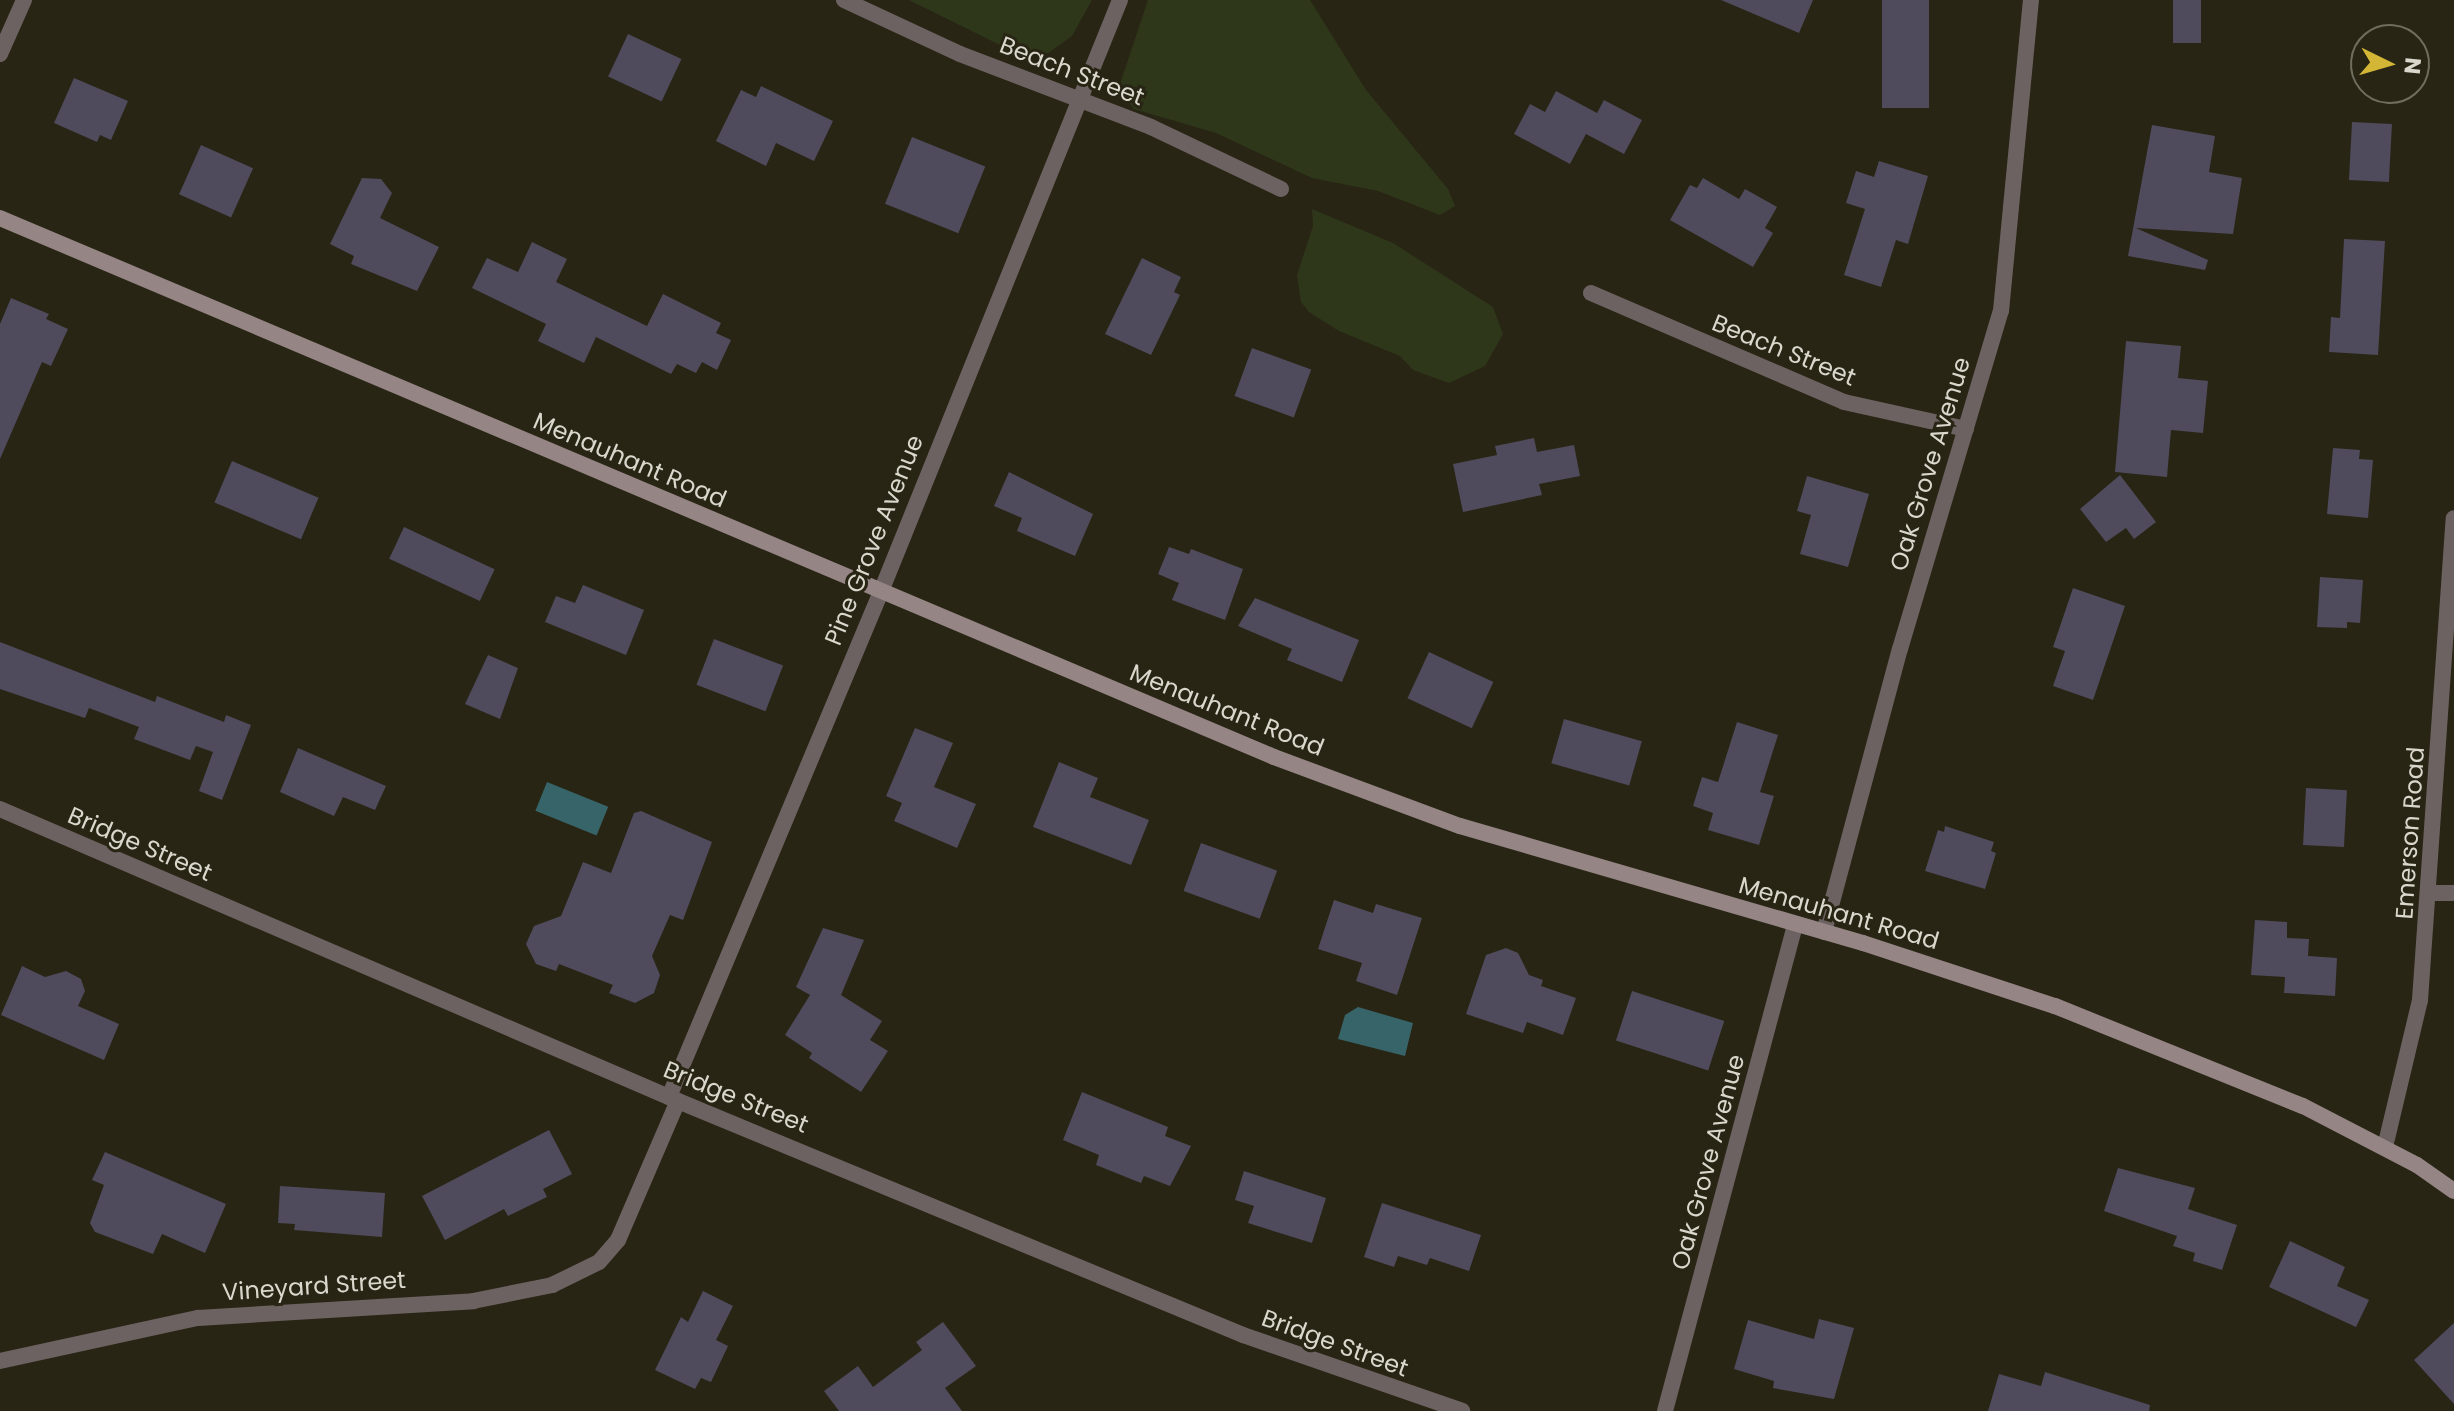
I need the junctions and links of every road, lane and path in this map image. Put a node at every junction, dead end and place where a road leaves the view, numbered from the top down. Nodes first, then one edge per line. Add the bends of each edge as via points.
1 (24, 0) edge
2 (844, 0) edge
3 (1120, 0) edge
4 (2031, 0) edge
5 (0, 54) edge
6 (1078, 99) junction
7 (1281, 189) dead end
8 (0, 218) edge
9 (1591, 293) dead end
10 (1966, 429) junction
11 (2454, 518) edge
12 (880, 594) junction
13 (0, 809) edge
14 (2431, 893) junction
15 (2454, 893) edge
16 (1795, 925) junction
17 (1824, 932) junction
18 (674, 1099) junction
19 (2385, 1147) junction
20 (2454, 1191) edge
21 (618, 1240) joint
22 (0, 1361) edge
23 (1462, 1411) edge
24 (1665, 1411) edge

1 - 5 street
2 - 6 street, Beach Street via 960,54
3 - 6 street, Pine Grove Avenue
4 - 10 street, Oak Grove Avenue via 2001,311
6 - 7 street, Beach Street
6 - 12 street, Pine Grove Avenue
8 - 12 main road, Menauhant Road
9 - 10 street, Beach Street via 1844,402
10 - 17 street, Oak Grove Avenue
11 - 14 street, Emerson Road
12 - 16 main road, Menauhant Road via 1274,757 1460,826
12 - 18 street, Pine Grove Avenue
13 - 18 street, Bridge Street
14 - 15 street
14 - 19 street, Emerson Road via 2420,1000
16 - 17 main road, Menauhant Road
16 - 24 street, Oak Grove Avenue
17 - 19 main road, Menauhant Road via 2070,1011 2303,1106
18 - 21 street, Pine Grove Avenue
18 - 23 street, Bridge Street via 1243,1335
19 - 20 main road, Menauhant Road
21 - 22 street, Vineyard Street via 581,1273 524,1293 198,1318

